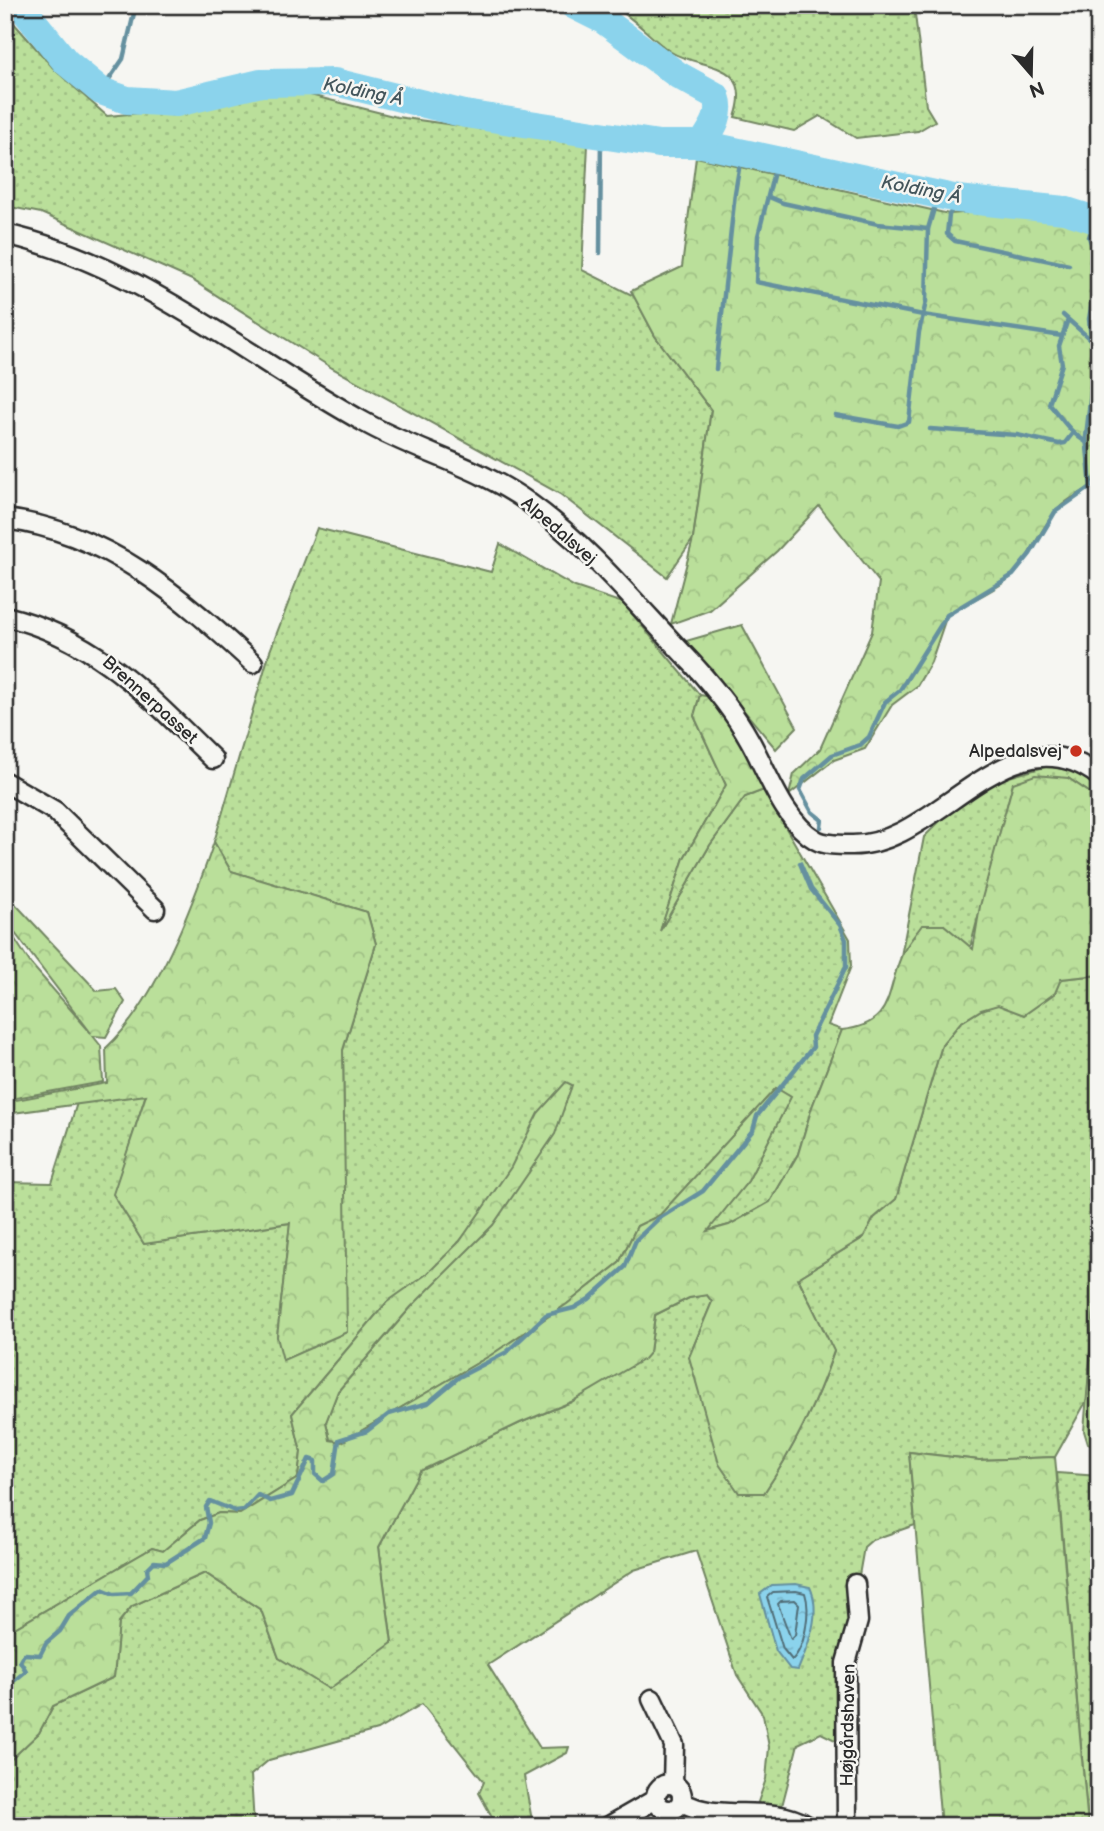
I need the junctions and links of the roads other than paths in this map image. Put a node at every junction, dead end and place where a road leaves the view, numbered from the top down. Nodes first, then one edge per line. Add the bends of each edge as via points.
1 (5, 234) edge
2 (5, 519) edge
3 (5, 616) edge
4 (253, 663) dead end
5 (213, 759) dead end
6 (1099, 776) edge
7 (5, 782) edge
8 (155, 909) dead end
9 (855, 1584) dead end
10 (652, 1699) dead end
11 (673, 1784) junction
12 (656, 1799) junction
13 (682, 1802) junction
14 (609, 1826) edge
15 (808, 1826) edge
16 (847, 1826) edge

1 - 6 street, Alpedalsvej via 78,257 137,283 368,425 491,478 529,502 604,569 725,702 794,819 816,840 835,845 876,844 902,834 989,775 1017,763 1049,756 1073,761
2 - 4 street via 65,533 125,559 178,595
3 - 5 street, Brennerpasset via 47,629 98,654
7 - 8 street via 55,811
9 - 16 street, Højgårdshaven via 858,1621 846,1663
10 - 11 street via 674,1745
11 - 12 street via 660,1787
11 - 13 street via 680,1789
12 - 13 street via 669,1810
12 - 14 street
13 - 15 street via 697,1811 766,1812

